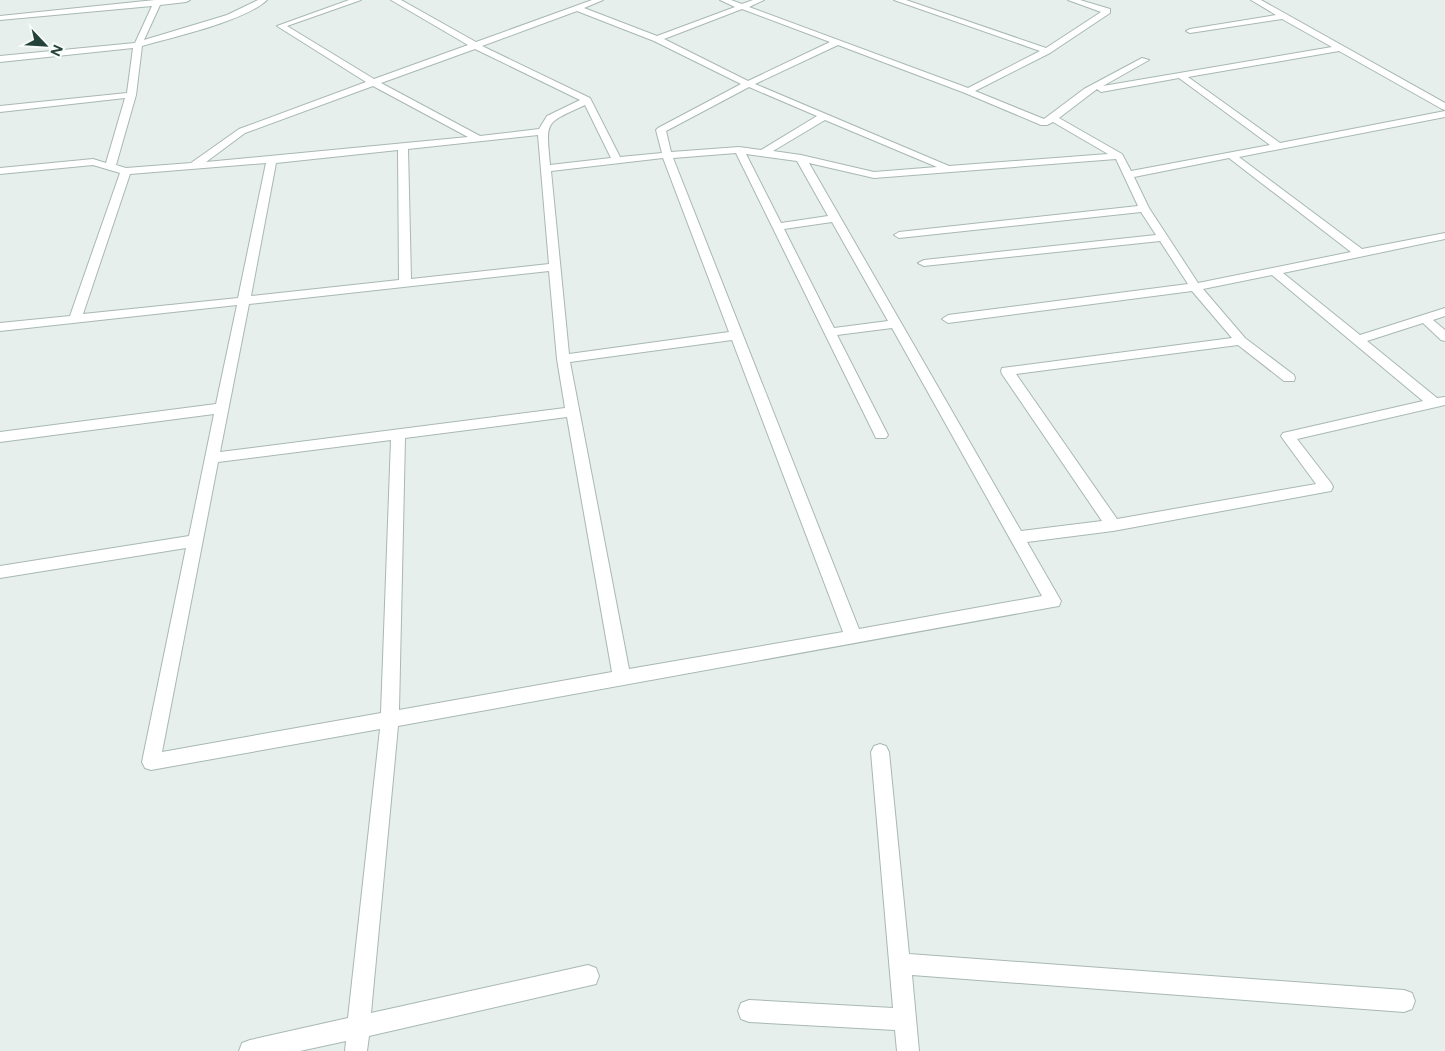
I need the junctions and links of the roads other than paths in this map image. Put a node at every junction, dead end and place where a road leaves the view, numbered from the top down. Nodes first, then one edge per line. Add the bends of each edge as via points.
1 (186, 0) edge
2 (263, 0) edge
3 (357, 0) edge
4 (395, 0) edge
5 (599, 0) edge
6 (724, 0) edge
7 (760, 0) edge
8 (898, 0) edge
9 (1072, 0) edge
10 (1254, 0) edge
11 (158, 2) junction
12 (125, 3) edge
13 (742, 7) junction
14 (576, 8) junction
15 (1284, 16) junction
16 (0, 18) edge
17 (1190, 31) dead end
18 (657, 39) junction
19 (838, 42) junction
20 (138, 45) junction
21 (474, 45) junction
22 (1341, 48) junction
23 (1047, 51) junction
24 (0, 59) edge
25 (1145, 60) dead end
26 (1180, 75) junction
27 (372, 82) junction
28 (748, 84) junction
29 (968, 91) junction
30 (1087, 91) junction
31 (131, 94) junction
32 (587, 100) junction
33 (1445, 107) edge
34 (0, 108) edge
35 (1445, 114) edge
36 (824, 116) junction
37 (1053, 118) junction
38 (542, 132) junction
39 (478, 139) junction
40 (403, 145) junction
41 (1278, 146) junction
42 (739, 150) junction
43 (763, 153) junction
44 (667, 155) junction
45 (1231, 155) junction
46 (1119, 156) junction
47 (801, 158) junction
48 (272, 160) junction
49 (617, 161) junction
50 (194, 166) junction
51 (110, 167) junction
52 (545, 169) junction
53 (948, 169) junction
54 (0, 171) edge
55 (126, 171) junction
56 (1128, 175) junction
57 (1144, 208) junction
58 (835, 218) junction
59 (777, 227) junction
60 (899, 236) dead end
61 (1445, 236) edge
62 (1164, 237) junction
63 (1360, 253) junction
64 (924, 263) dead end
65 (554, 267) junction
66 (1274, 271) junction
67 (405, 283) junction
68 (1195, 287) junction
69 (244, 300) junction
70 (1445, 312) edge
71 (1424, 318) junction
72 (75, 319) junction
73 (948, 319) dead end
74 (896, 324) junction
75 (0, 327) edge
76 (829, 332) junction
77 (737, 335) junction
78 (1445, 336) edge
79 (1358, 340) junction
80 (1242, 341) junction
81 (563, 359) junction
82 (1288, 378) dead end
83 (1440, 402) edge
84 (222, 408) junction
85 (573, 412) junction
86 (398, 434) junction
87 (880, 435) dead end
88 (0, 437) edge
89 (212, 458) junction
90 (1113, 525) junction
91 (1017, 537) junction
92 (196, 541) junction
93 (0, 572) edge
94 (854, 638) junction
95 (622, 679) junction
96 (390, 720) junction
97 (880, 752) dead end
98 (900, 964) junction
99 (588, 976) dead end
100 (1404, 1001) dead end
101 (749, 1012) dead end
102 (905, 1020) junction
103 (359, 1027) junction
104 (250, 1051) edge
105 (356, 1051) edge
106 (908, 1051) edge

1 - 11 street
2 - 20 street via 230,17
3 - 27 street via 281,26
4 - 21 street
5 - 14 street
6 - 13 street
7 - 13 street
8 - 23 street
9 - 23 street via 1106,11
10 - 15 street
11 - 12 street
11 - 20 street
12 - 16 street
13 - 18 street
13 - 19 street
14 - 18 street
14 - 21 street
15 - 17 street
15 - 22 street
18 - 28 street
19 - 28 street
19 - 29 street
20 - 24 street
20 - 31 street
21 - 27 street
21 - 32 street
22 - 26 street
22 - 33 street
23 - 29 street
25 - 30 street
26 - 30 street
26 - 41 street
27 - 39 street
27 - 50 street via 242,131
28 - 36 street
28 - 44 street via 661,130
29 - 37 street via 1044,123
30 - 37 street
31 - 34 street
31 - 51 street
32 - 38 street via 550,118
32 - 49 street
35 - 41 street
36 - 43 street
36 - 53 street
37 - 46 street
38 - 39 street
38 - 52 street
39 - 40 street
40 - 48 street
40 - 67 street
41 - 45 street
42 - 43 street
42 - 44 street
42 - 59 street
43 - 47 street
44 - 49 street
44 - 77 street
45 - 56 street
45 - 63 street
46 - 53 street
46 - 56 street
47 - 53 street via 874,175
47 - 58 street
48 - 50 street
48 - 69 street
49 - 52 street
50 - 55 street
51 - 54 street via 93,162
51 - 55 street
52 - 65 street
55 - 72 street
56 - 57 street
57 - 60 street
57 - 62 street
58 - 59 street
58 - 74 street
59 - 76 street
61 - 63 street
62 - 64 street
62 - 68 street
63 - 66 street
65 - 67 street
65 - 81 street
66 - 68 street
66 - 79 street
67 - 69 street
68 - 73 street
68 - 80 street
69 - 72 street
69 - 84 street
70 - 71 street
71 - 78 street
71 - 79 street
72 - 75 street
74 - 76 street
74 - 91 street
76 - 87 street
77 - 81 street
77 - 94 street
79 - 83 street
80 - 82 street
80 - 90 street via 1007,371
81 - 85 street
83 - 90 street via 1288,436 1326,487
84 - 88 street
84 - 89 street
85 - 86 street
85 - 95 street
86 - 89 street
86 - 96 street
89 - 92 street
90 - 91 street
91 - 94 street via 1053,601
92 - 93 street
92 - 96 street via 151,762
94 - 95 street
95 - 96 street
96 - 103 street
97 - 98 street
98 - 100 street
98 - 102 street
99 - 103 street
101 - 102 street
102 - 106 street
103 - 104 street
103 - 105 street

